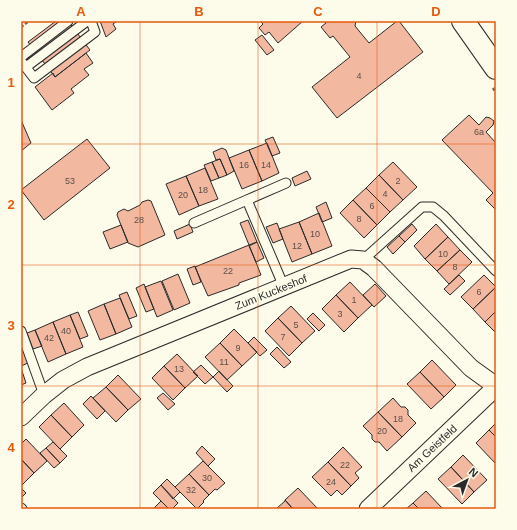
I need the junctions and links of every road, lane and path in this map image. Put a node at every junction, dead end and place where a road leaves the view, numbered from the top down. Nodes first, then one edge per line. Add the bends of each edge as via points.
1 (29, 21) edge
2 (68, 21) edge
3 (87, 21) edge
4 (91, 21) edge
5 (463, 21) edge
6 (21, 27) edge
7 (21, 57) edge
8 (23, 64) edge
9 (496, 68) edge
10 (286, 183) dead end
11 (247, 200) junction
12 (194, 222) dead end
13 (363, 260) junction
14 (496, 271) edge
15 (284, 287) junction
16 (21, 331) edge
17 (496, 387) edge
18 (44, 395) junction
19 (21, 418) edge
20 (368, 509) edge

1 - 6 path
2 - 7 lane
3 - 8 lane
4 - 8 lane via 95,32 34,78
5 - 9 main road
10 - 11 lane
11 - 12 lane
11 - 15 lane
13 - 14 lane via 422,207 433,207
13 - 15 street, Zum Kuckeshof via 351,259
13 - 17 street via 374,268 471,368
15 - 18 street, Zum Kuckeshof via 87,367 63,380
16 - 18 lane
17 - 20 street, Am Geistfeld
18 - 19 street, Zum Kuckeshof

